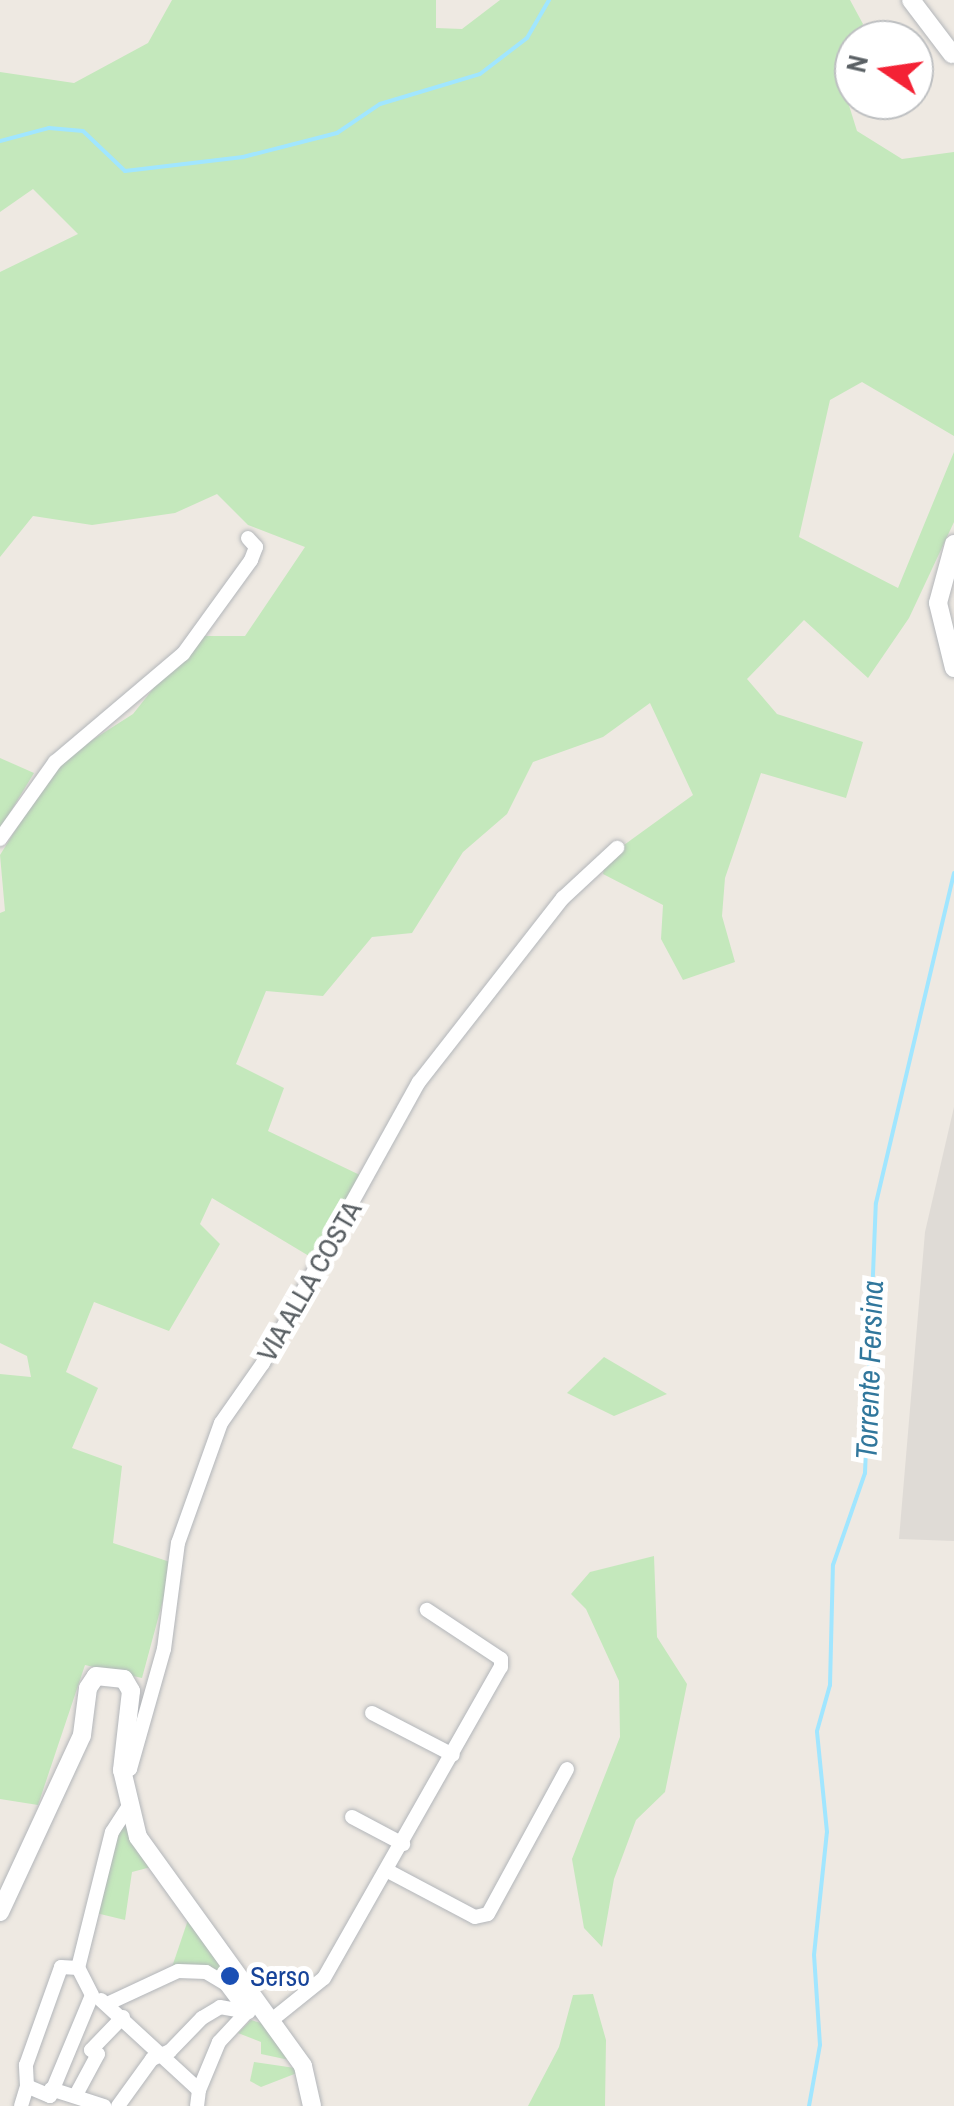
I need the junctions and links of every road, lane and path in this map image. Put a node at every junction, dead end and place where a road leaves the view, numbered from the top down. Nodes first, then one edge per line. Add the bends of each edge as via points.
1 (911, 0) edge
2 (952, 54) edge
3 (248, 538) dead end
4 (954, 544) edge
5 (954, 668) edge
6 (0, 839) edge
7 (617, 848) dead end
8 (427, 1610) dead end
9 (372, 1712) dead end
10 (452, 1755) junction
11 (567, 1769) dead end
12 (122, 1770) junction
13 (128, 1807) junction
14 (352, 1817) dead end
15 (403, 1844) junction
16 (388, 1871) junction
17 (0, 1912) edge
18 (78, 1968) junction
19 (92, 1995) junction
20 (108, 2004) junction
21 (247, 2012) junction
22 (123, 2017) junction
23 (271, 2018) junction
24 (161, 2055) junction
25 (27, 2086) junction
26 (77, 2093) junction
27 (52, 2097) edge
28 (198, 2098) edge
29 (21, 2106) edge
30 (104, 2106) edge
31 (118, 2106) edge
32 (312, 2106) edge

1 - 2 street
3 - 6 street via 256,547 250,560 183,654 55,762
4 - 5 street via 938,603 940,633
7 - 12 street, VIA ALLA COSTA via 563,898 419,1082 263,1362 221,1423 178,1543 164,1648 130,1769
8 - 10 street via 501,1659
9 - 10 street
10 - 15 street
11 - 16 street via 488,1914 475,1917
12 - 13 street
12 - 17 street via 131,1692 110,1673 88,1688 82,1735
13 - 18 street via 112,1832
13 - 23 street via 138,1836
14 - 15 street
15 - 16 street
16 - 23 street via 324,1978
18 - 19 street
18 - 25 street via 61,1966 26,2065
19 - 20 street
19 - 27 street
20 - 21 street via 178,1970 206,1972 226,1984
20 - 22 street
21 - 23 street
21 - 24 street via 220,2007
21 - 28 street via 219,2042
22 - 24 street via 146,2049
22 - 26 street via 91,2050 98,2054
23 - 32 street via 303,2066
24 - 28 street
24 - 31 street
25 - 27 street
25 - 29 street
26 - 27 street
26 - 30 street

